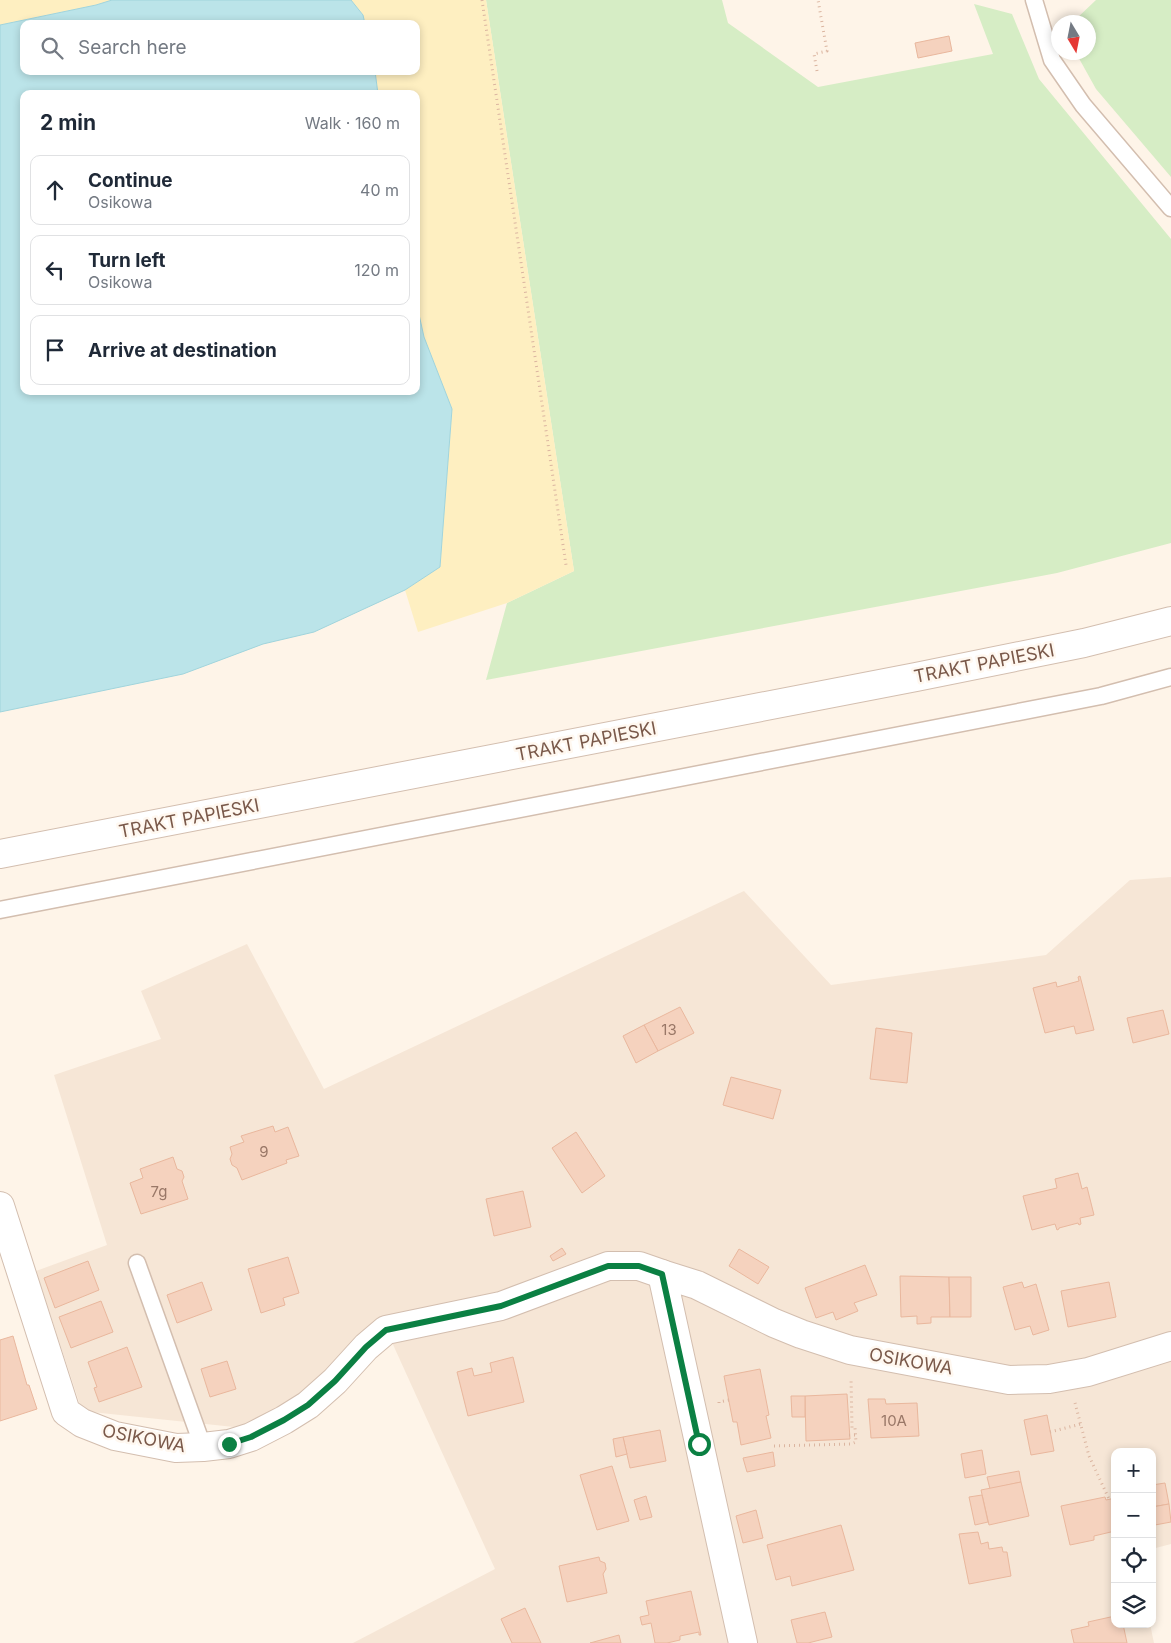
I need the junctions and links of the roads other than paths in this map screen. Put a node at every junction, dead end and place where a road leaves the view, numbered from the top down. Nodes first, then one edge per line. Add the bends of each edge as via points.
1 (1034, 0) edge
2 (1171, 208) edge
3 (1171, 621) edge
4 (1171, 677) edge
5 (0, 854) edge
6 (0, 910) edge
7 (0, 1206) edge
8 (137, 1263) dead end
9 (662, 1274) junction
10 (1171, 1346) edge
11 (203, 1447) junction
12 (743, 1643) edge

1 - 2 lane via 1052,60 1083,105
3 - 5 street, TRAKT PAPIESKI via 1084,643 916,677
4 - 6 lane via 1091,698
7 - 11 street, OSIKOWA via 66,1412 82,1423 115,1436 176,1448
8 - 11 lane
9 - 10 street, OSIKOWA via 697,1286 801,1334 850,1350 1009,1380 1049,1379 1088,1372
9 - 11 street, OSIKOWA via 639,1266 608,1266 501,1306 386,1330 308,1405 251,1437
9 - 12 street

